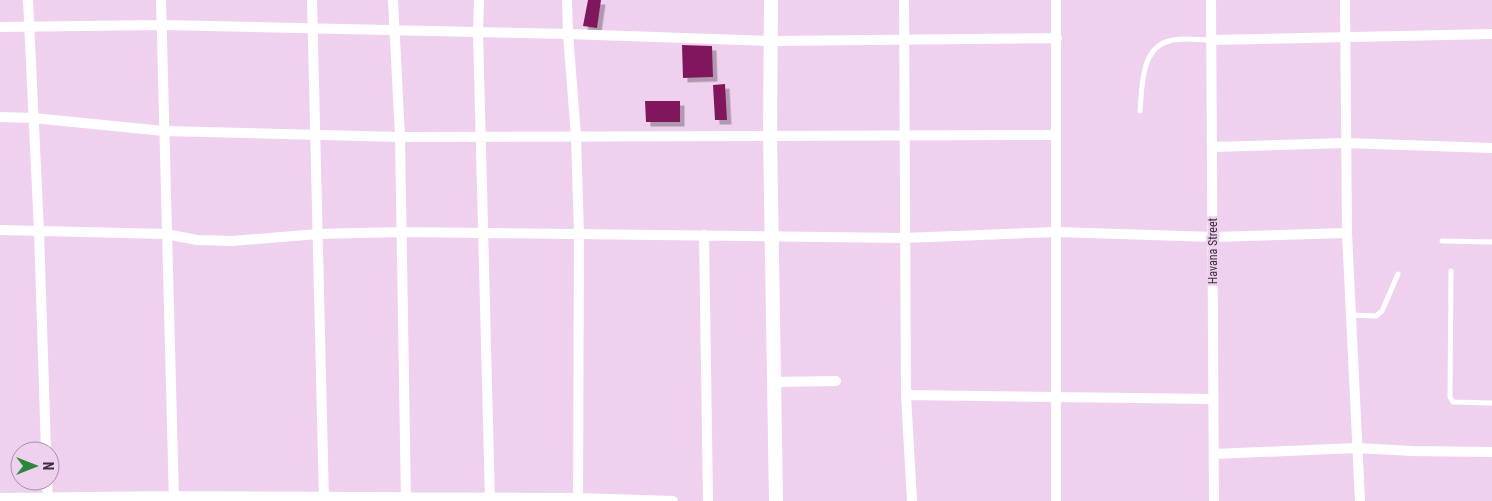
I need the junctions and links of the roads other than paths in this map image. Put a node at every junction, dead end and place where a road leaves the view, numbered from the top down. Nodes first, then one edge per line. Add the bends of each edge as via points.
1 (28, 0) edge
2 (161, 0) edge
3 (312, 0) edge
4 (394, 0) edge
5 (479, 0) edge
6 (567, 0) edge
7 (771, 0) edge
8 (904, 0) edge
9 (1056, 0) edge
10 (1211, 0) edge
11 (1345, 0) edge
12 (162, 25) junction
13 (29, 27) junction
14 (0, 28) edge
15 (312, 28) junction
16 (396, 30) junction
17 (478, 32) junction
18 (568, 34) junction
19 (1492, 34) edge
20 (1345, 36) junction
21 (1057, 38) junction
22 (1211, 40) junction
23 (771, 41) junction
24 (905, 41) junction
25 (1140, 110) dead end
26 (0, 117) edge
27 (33, 118) junction
28 (164, 131) junction
29 (314, 135) junction
30 (904, 135) junction
31 (1056, 135) junction
32 (576, 136) junction
33 (770, 136) junction
34 (400, 138) junction
35 (481, 139) junction
36 (1345, 143) junction
37 (1212, 147) junction
38 (1492, 148) edge
39 (0, 230) edge
40 (39, 231) junction
41 (401, 232) junction
42 (1056, 232) junction
43 (483, 233) junction
44 (1347, 233) junction
45 (166, 234) junction
46 (318, 234) junction
47 (579, 234) junction
48 (704, 235) junction
49 (772, 237) junction
50 (1214, 237) junction
51 (904, 238) junction
52 (1442, 241) dead end
53 (1492, 242) edge
54 (1451, 271) dead end
55 (1398, 274) dead end
56 (1351, 315) junction
57 (836, 381) dead end
58 (774, 382) junction
59 (906, 395) junction
60 (1056, 398) junction
61 (1212, 399) junction
62 (1492, 403) edge
63 (46, 441) edge
64 (1357, 448) junction
65 (1492, 452) edge
66 (1214, 454) junction
67 (0, 498) edge
68 (174, 498) edge
69 (48, 499) edge
70 (324, 499) edge
71 (406, 499) edge
72 (490, 500) edge
73 (578, 500) edge
74 (673, 501) edge
75 (708, 501) edge
76 (776, 501) edge
77 (912, 501) edge
78 (1056, 501) edge
79 (1214, 501) edge
80 (1360, 501) edge

1 - 13 street
2 - 12 street
3 - 15 street
4 - 16 street
5 - 17 street
6 - 18 street
7 - 23 street
8 - 24 street
9 - 21 street
10 - 22 street, Havana Street
11 - 20 street
12 - 13 street
12 - 15 street
12 - 28 street
13 - 14 street
13 - 27 street
15 - 16 street
15 - 29 street
16 - 17 street
16 - 34 street
17 - 18 street
17 - 35 street
18 - 23 street
18 - 32 street
19 - 20 street
20 - 22 street
20 - 36 street
21 - 24 street
21 - 31 street
22 - 25 lane via 1169,40 1154,48 1144,72
22 - 37 street, Havana Street
23 - 24 street
23 - 33 street
24 - 30 street
26 - 27 street
27 - 28 street
27 - 40 street
28 - 29 street
28 - 45 street
29 - 34 street
29 - 46 street
30 - 31 street
30 - 33 street
30 - 51 street
31 - 42 street
32 - 33 street
32 - 35 street
32 - 47 street
33 - 49 street
34 - 35 street
34 - 41 street
35 - 43 street
36 - 37 street
36 - 38 street
36 - 44 street
37 - 50 street, Havana Street
39 - 40 street
40 - 45 street
40 - 63 street
41 - 43 street
41 - 46 street
41 - 71 street
42 - 50 street
42 - 51 street
42 - 60 street
43 - 47 street
43 - 72 street
44 - 50 street
44 - 56 street
45 - 46 street via 197,240 232,241
45 - 68 street
46 - 70 street
47 - 48 street
47 - 73 street
48 - 49 street
48 - 75 street
49 - 51 street
49 - 58 street
50 - 61 street, Havana Street
51 - 59 street
52 - 53 lane
54 - 62 lane via 1450,397 1453,402
55 - 56 lane via 1382,312 1376,316
56 - 64 street
57 - 58 street
58 - 76 street
59 - 60 street
59 - 77 street
60 - 61 street
60 - 78 street
61 - 66 street, Havana Street
64 - 65 street
64 - 66 street
64 - 80 street
66 - 79 street, Havana Street
67 - 69 street
68 - 69 street
68 - 70 street
70 - 71 street
71 - 72 street
72 - 73 street
73 - 74 street

